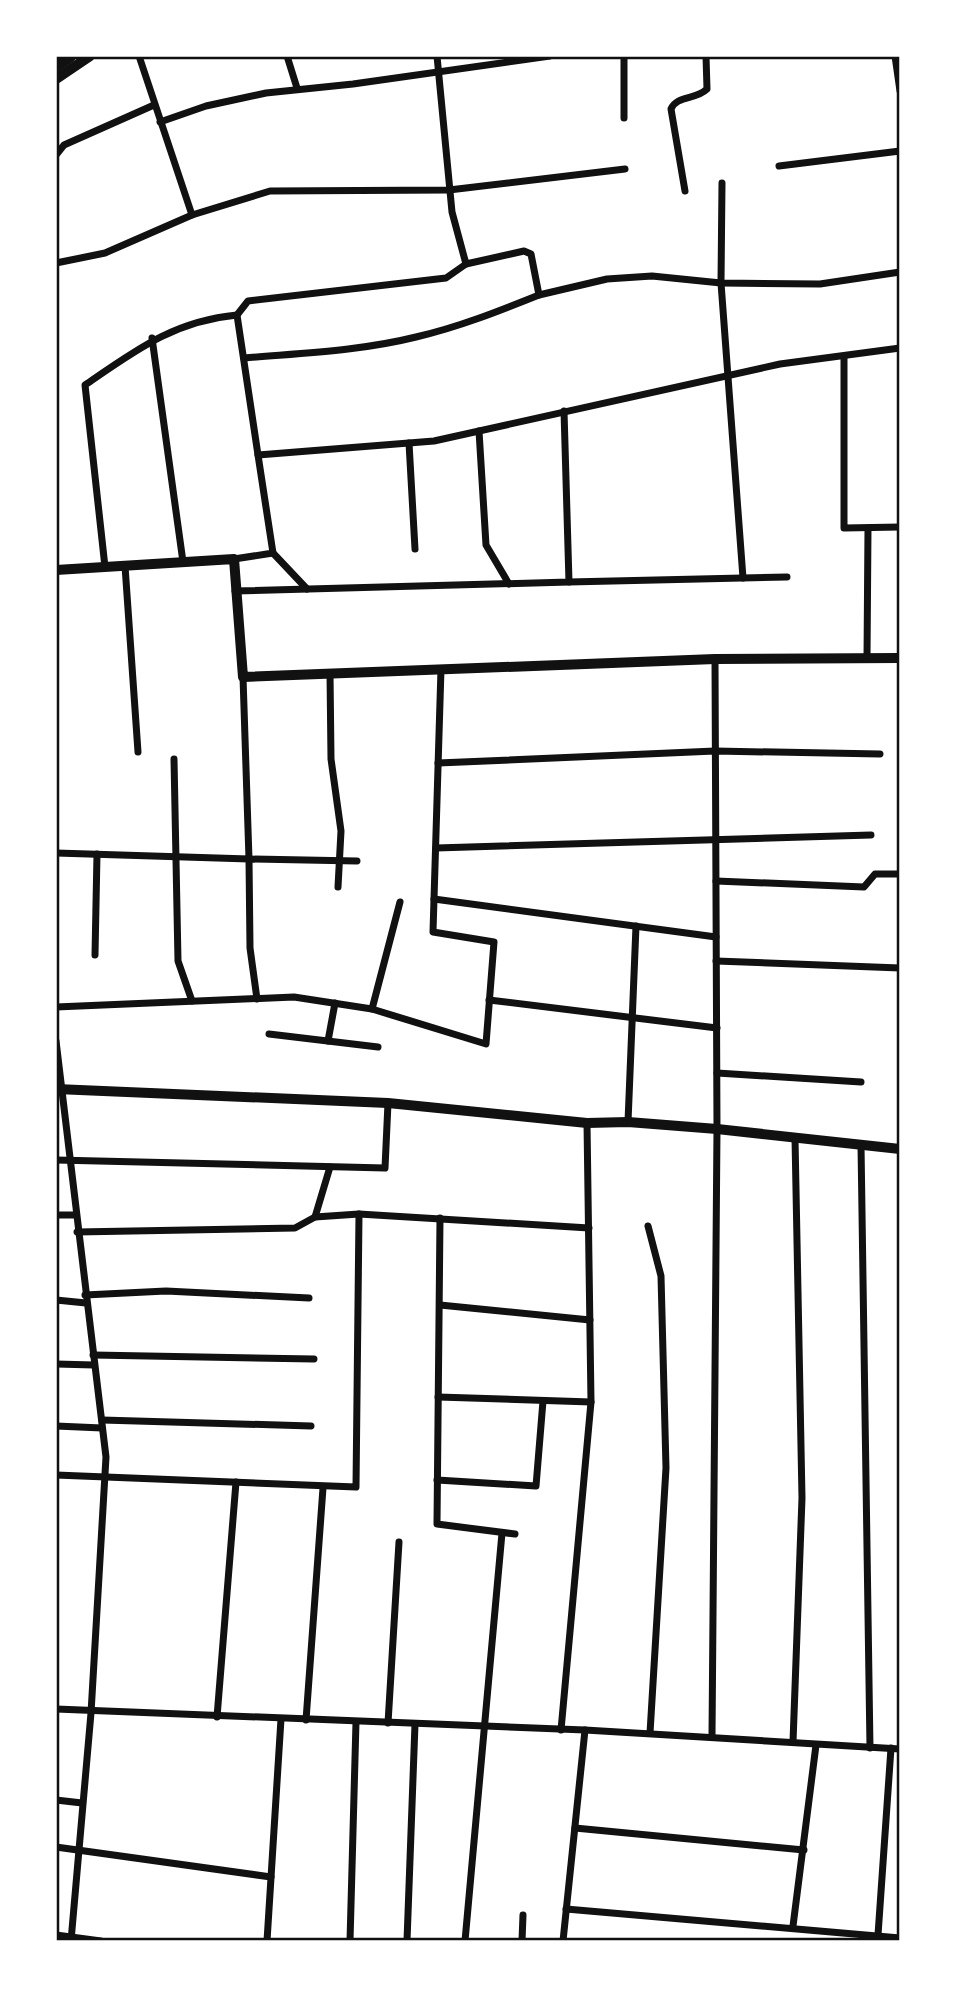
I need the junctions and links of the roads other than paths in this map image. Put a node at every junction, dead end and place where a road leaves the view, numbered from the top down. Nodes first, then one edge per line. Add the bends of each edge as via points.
1 (69, 56) edge
2 (90, 56) edge
3 (139, 56) edge
4 (287, 56) edge
5 (437, 56) edge
6 (550, 56) edge
7 (624, 56) edge
8 (706, 56) edge
9 (895, 56) edge
10 (56, 65) edge
11 (439, 73) junction
12 (56, 79) edge
13 (297, 89) junction
14 (900, 91) edge
15 (154, 105) junction
16 (624, 118) dead end
17 (160, 122) junction
18 (900, 151) edge
19 (56, 155) edge
20 (779, 166) dead end
21 (625, 169) dead end
22 (722, 183) dead end
23 (449, 190) junction
24 (685, 191) dead end
25 (192, 215) junction
26 (56, 263) edge
27 (466, 264) junction
28 (900, 272) edge
29 (721, 283) junction
30 (539, 295) junction
31 (237, 315) junction
32 (152, 338) junction
33 (900, 348) edge
34 (844, 356) junction
35 (244, 358) junction
36 (729, 375) junction
37 (564, 411) junction
38 (478, 431) junction
39 (409, 443) junction
40 (258, 455) junction
41 (900, 527) edge
42 (868, 528) junction
43 (415, 550) dead end
44 (273, 554) junction
45 (234, 559) junction
46 (183, 562) junction
47 (125, 566) junction
48 (105, 567) junction
49 (56, 570) edge
50 (787, 577) dead end
51 (743, 578) junction
52 (569, 582) junction
53 (509, 584) junction
54 (307, 590) junction
55 (235, 591) junction
56 (867, 658) junction
57 (900, 658) edge
58 (715, 659) junction
59 (441, 669) junction
60 (330, 673) junction
61 (243, 677) junction
62 (715, 751) junction
63 (138, 752) dead end
64 (880, 754) dead end
65 (174, 759) dead end
66 (438, 763) junction
67 (871, 835) dead end
68 (717, 841) junction
69 (436, 848) junction
70 (56, 853) edge
71 (97, 854) junction
72 (176, 857) junction
73 (249, 859) junction
74 (339, 860) junction
75 (357, 861) dead end
76 (900, 874) edge
77 (716, 881) junction
78 (338, 887) dead end
79 (434, 899) junction
80 (400, 902) dead end
81 (636, 926) junction
82 (716, 937) junction
83 (95, 956) dead end
84 (716, 961) junction
85 (900, 968) edge
86 (257, 999) junction
87 (489, 1000) junction
88 (192, 1001) junction
89 (335, 1003) junction
90 (56, 1007) edge
91 (372, 1009) junction
92 (632, 1017) junction
93 (717, 1028) junction
94 (269, 1034) dead end
95 (56, 1041) edge
96 (328, 1041) junction
97 (378, 1047) dead end
98 (717, 1073) junction
99 (861, 1082) dead end
100 (59, 1089) edge
101 (388, 1103) junction
102 (628, 1122) junction
103 (587, 1123) junction
104 (718, 1129) junction
105 (795, 1138) junction
106 (861, 1145) junction
107 (900, 1149) edge
108 (56, 1160) edge
109 (69, 1160) junction
110 (330, 1167) junction
111 (359, 1214) junction
112 (56, 1215) edge
113 (75, 1215) junction
114 (315, 1217) junction
115 (440, 1218) junction
116 (648, 1226) dead end
117 (589, 1228) junction
118 (77, 1232) junction
119 (309, 1298) dead end
120 (86, 1299) junction
121 (56, 1300) edge
122 (440, 1306) junction
123 (590, 1320) junction
124 (93, 1355) junction
125 (314, 1359) dead end
126 (56, 1364) edge
127 (94, 1365) junction
128 (438, 1398) junction
129 (543, 1401) junction
130 (592, 1402) junction
131 (102, 1424) junction
132 (56, 1426) edge
133 (311, 1426) dead end
134 (56, 1475) edge
135 (106, 1476) junction
136 (438, 1479) junction
137 (236, 1482) junction
138 (323, 1488) junction
139 (502, 1533) junction
140 (515, 1534) dead end
141 (399, 1542) dead end
142 (56, 1709) edge
143 (91, 1713) junction
144 (217, 1717) junction
145 (281, 1719) junction
146 (306, 1720) junction
147 (356, 1722) junction
148 (388, 1723) junction
149 (415, 1724) junction
150 (486, 1725) junction
151 (561, 1730) junction
152 (585, 1730) junction
153 (650, 1733) junction
154 (712, 1736) junction
155 (793, 1742) junction
156 (816, 1745) junction
157 (870, 1748) junction
158 (896, 1749) edge
159 (56, 1800) edge
160 (82, 1803) junction
161 (575, 1828) junction
162 (56, 1847) edge
163 (78, 1850) junction
164 (804, 1850) junction
165 (271, 1877) junction
166 (566, 1909) junction
167 (523, 1915) dead end
168 (793, 1926) junction
169 (56, 1935) edge
170 (877, 1935) junction
171 (900, 1938) edge
172 (71, 1939) edge
173 (101, 1941) edge
174 (267, 1941) edge
175 (350, 1941) edge
176 (407, 1941) edge
177 (465, 1941) edge
178 (522, 1941) edge
179 (563, 1941) edge

1 - 10 main road
2 - 12 street
3 - 15 street
4 - 13 street
5 - 11 street
6 - 11 street
7 - 16 street
8 - 24 street via 707,89 678,101 671,109
9 - 14 street
11 - 13 street
11 - 23 street
13 - 17 street via 206,106
15 - 17 street
15 - 19 street via 64,145
17 - 25 street
18 - 20 street
21 - 23 street
22 - 29 street
23 - 25 street via 270,191
23 - 27 street
25 - 26 street via 105,253
27 - 30 street via 524,251 531,254
27 - 31 street via 446,278 248,301
28 - 29 street via 820,284
29 - 30 street via 682,277 607,279
29 - 36 street
30 - 35 street via 414,338
31 - 32 street via 206,318
31 - 35 street
32 - 46 street
32 - 48 street via 85,385
33 - 34 street
34 - 36 street
34 - 42 street via 844,528
35 - 40 street
36 - 37 street
36 - 51 street
37 - 38 street
37 - 52 street
38 - 39 street
38 - 53 street via 486,545
39 - 40 street
39 - 43 street
40 - 44 street
41 - 42 street
42 - 56 street
44 - 45 street
44 - 54 street
45 - 46 street
45 - 55 street
46 - 47 street
47 - 48 street
47 - 63 street
48 - 49 street
50 - 51 street
51 - 52 street
52 - 53 street
53 - 54 street
54 - 55 street
55 - 61 street
56 - 57 street
56 - 58 street
58 - 59 street
58 - 62 street
59 - 60 street
59 - 66 street
60 - 61 street
60 - 74 street
61 - 73 street
62 - 64 street
62 - 66 street
62 - 68 street
65 - 72 street
66 - 69 street
67 - 68 street
68 - 69 street
68 - 77 street
69 - 79 street
70 - 71 street
71 - 72 street
71 - 83 street
72 - 73 street
72 - 88 street via 178,961
73 - 74 street
73 - 86 street via 250,948
74 - 75 street
74 - 78 street
76 - 77 street via 874,874 864,887
77 - 82 street
79 - 81 street
79 - 87 street via 433,932 494,942
80 - 91 street
81 - 82 street
81 - 92 street
82 - 84 street
84 - 85 street
84 - 93 street
86 - 88 street
86 - 89 street via 294,997
87 - 91 street via 486,1044
87 - 92 street
88 - 90 street
89 - 91 street
89 - 96 street
92 - 93 street
92 - 102 street
93 - 98 street
94 - 96 street
95 - 100 street
96 - 97 street
98 - 99 street
98 - 104 street
100 - 101 street
100 - 109 street
101 - 103 street
101 - 110 street via 385,1168
102 - 103 street
102 - 104 street
103 - 117 street
104 - 105 street
104 - 154 street
105 - 106 street
105 - 155 street via 802,1497
106 - 107 street
106 - 157 street
108 - 109 street
109 - 110 street
109 - 113 street
110 - 114 street
111 - 114 street
111 - 115 street
111 - 138 street via 356,1487
112 - 113 street
113 - 118 street
114 - 118 street via 295,1228
115 - 117 street
115 - 122 street
116 - 153 street via 661,1276 666,1468
117 - 123 street
118 - 120 street
119 - 120 street via 166,1291
120 - 121 street
120 - 124 street
122 - 123 street
122 - 128 street
123 - 130 street
124 - 125 street
124 - 127 street
126 - 127 street
127 - 131 street
128 - 129 street
128 - 136 street
129 - 130 street
129 - 136 street via 536,1486
130 - 151 street
131 - 132 street
131 - 133 street
131 - 135 street
134 - 135 street
135 - 137 street
135 - 143 street
136 - 139 street via 437,1524
137 - 138 street
137 - 144 street
138 - 146 street
139 - 140 street
139 - 150 street
141 - 148 street
142 - 143 street
143 - 144 street
143 - 160 street
144 - 145 street
145 - 146 street
145 - 165 street
146 - 147 street
147 - 148 street
147 - 175 street
148 - 149 street
149 - 150 street
149 - 176 street
150 - 151 street
150 - 177 street
151 - 152 street
152 - 153 street
152 - 161 street
153 - 154 street
154 - 155 street
155 - 156 street
156 - 157 street
156 - 164 street
157 - 158 street
158 - 170 street
159 - 160 street
160 - 163 street
161 - 164 street
161 - 166 street
162 - 163 street
163 - 165 street
163 - 172 street
164 - 168 street
165 - 174 street
166 - 168 street
166 - 179 street
167 - 178 street
168 - 170 street
169 - 172 street
170 - 171 street
172 - 173 street

